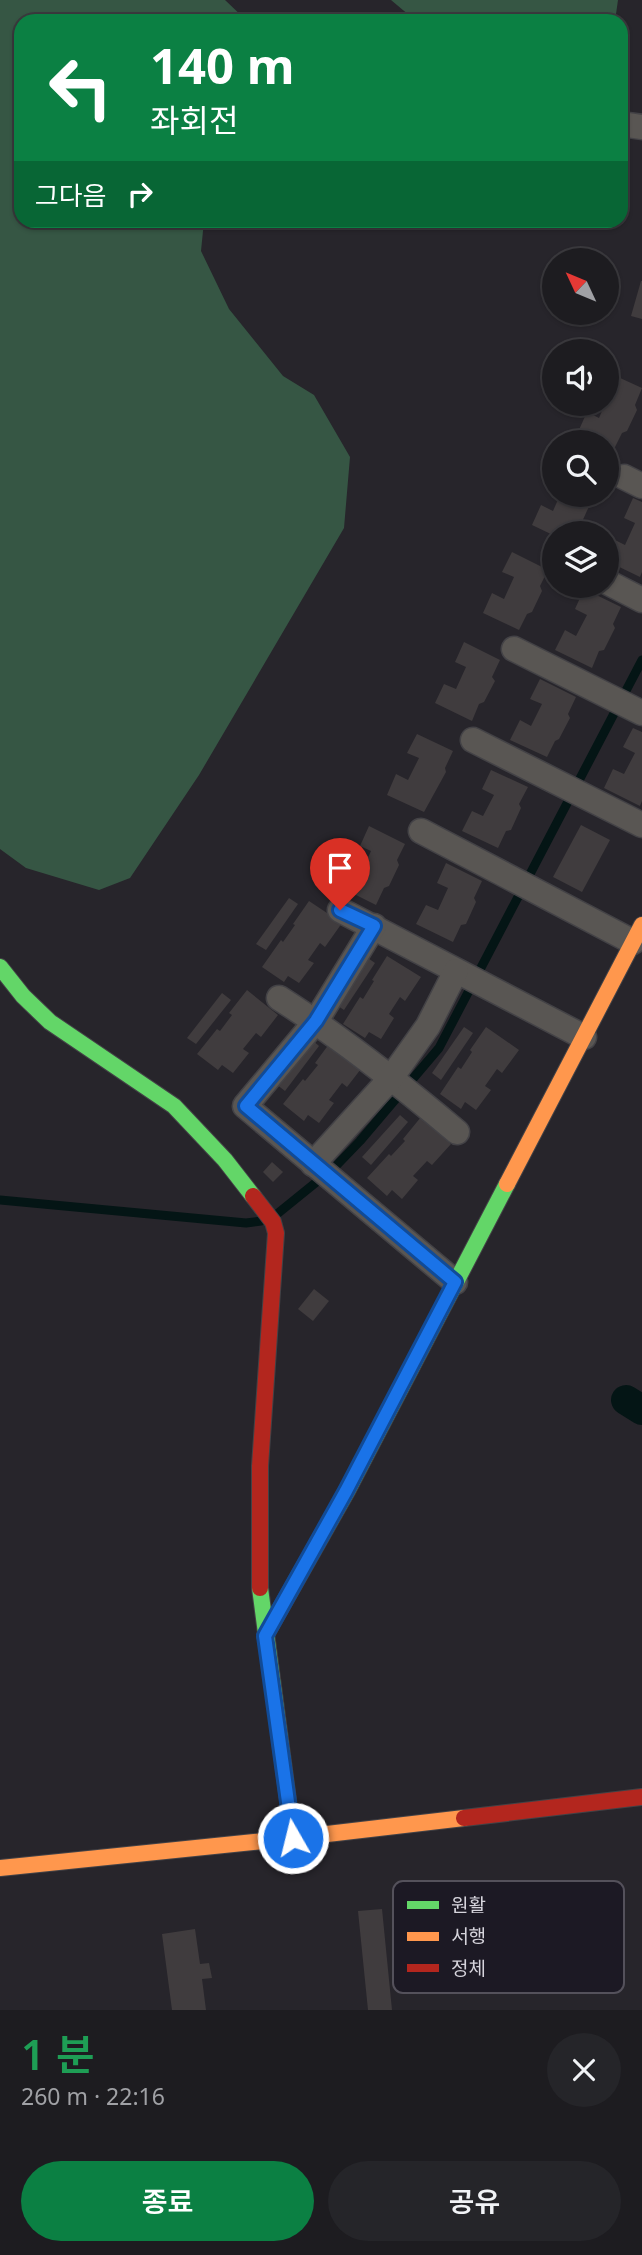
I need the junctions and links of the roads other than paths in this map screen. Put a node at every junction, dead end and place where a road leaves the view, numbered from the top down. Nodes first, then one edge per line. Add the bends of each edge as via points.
1 (619, 588) edge
2 (642, 600) edge
3 (514, 649) dead end
4 (626, 705) edge
5 (473, 740) dead end
6 (642, 825) edge
7 (421, 831) dead end
8 (340, 910) dead end
9 (374, 926) junction
10 (638, 934) edge
11 (0, 967) edge
12 (468, 977) junction
13 (279, 998) dead end
14 (316, 1021) junction
15 (584, 1037) junction
16 (401, 1086) junction
17 (457, 1132) dead end
18 (321, 1170) junction
19 (455, 1282) junction
20 (265, 1636) junction
21 (642, 1797) edge
22 (293, 1838) junction
23 (0, 1868) edge

1 - 2 street
3 - 4 street
5 - 6 street
7 - 10 street via 524,884
8 - 9 street
9 - 12 street
9 - 14 street
10 - 15 street
11 - 20 street via 50,1022 174,1107 225,1160 269,1216 276,1233 260,1466
12 - 15 street
12 - 16 street via 428,1026
13 - 14 street
14 - 16 street
14 - 18 street via 246,1106
15 - 19 street
16 - 17 street
16 - 18 street
18 - 19 street
19 - 20 street
20 - 22 street
21 - 22 street
22 - 23 street

